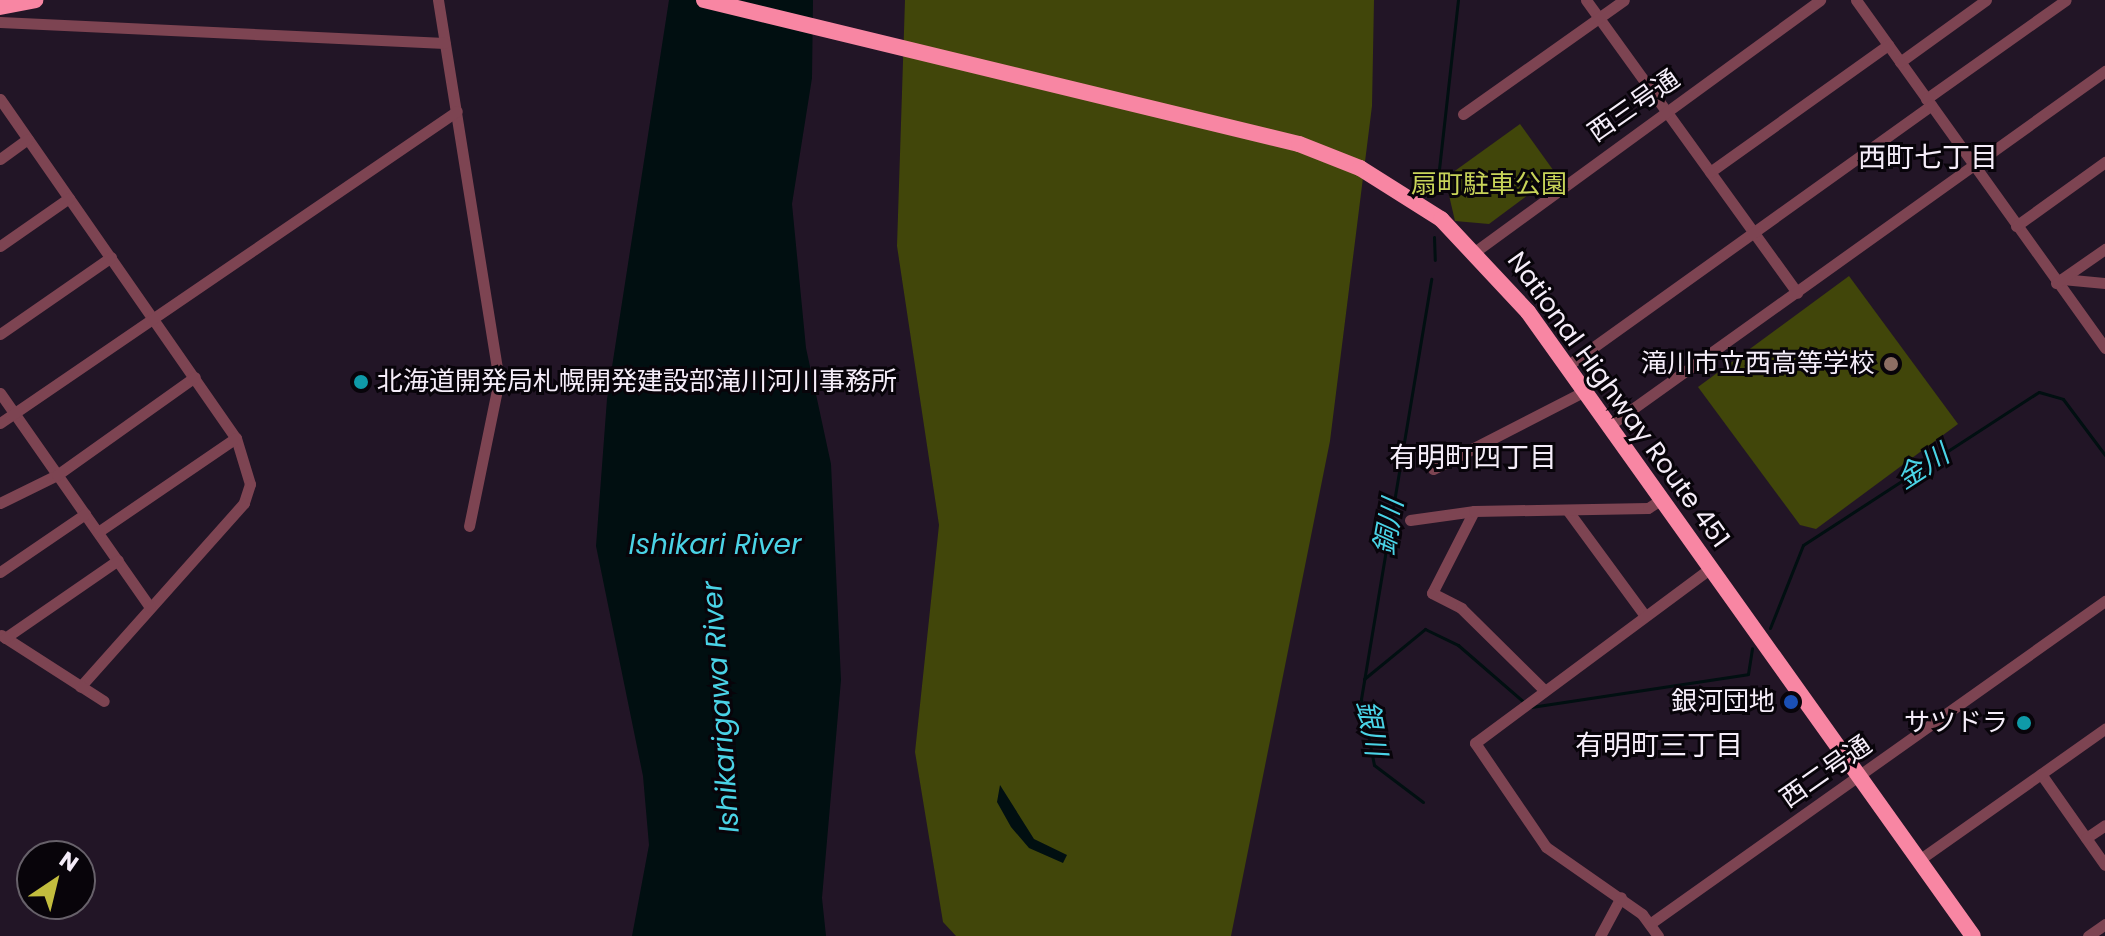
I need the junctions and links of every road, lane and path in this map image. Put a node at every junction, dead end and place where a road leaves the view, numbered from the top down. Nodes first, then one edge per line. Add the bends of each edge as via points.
1 (35, 0) edge
2 (438, 0) edge
3 (704, 0) edge
4 (1586, 0) edge
5 (1624, 0) edge
6 (1820, 0) edge
7 (1856, 0) edge
8 (1986, 0) edge
9 (2066, 0) edge
10 (0, 7) edge
11 (1598, 18) junction
12 (0, 22) edge
13 (445, 43) junction
14 (1888, 45) junction
15 (1900, 62) junction
16 (2105, 71) edge
17 (0, 99) edge
18 (1928, 102) junction
19 (457, 111) junction
20 (1666, 111) junction
21 (1463, 114) dead end
22 (28, 139) junction
23 (0, 159) edge
24 (2105, 162) edge
25 (1973, 166) junction
26 (1710, 172) junction
27 (69, 198) junction
28 (2016, 226) junction
29 (1754, 233) junction
30 (0, 246) edge
31 (2105, 249) edge
32 (1476, 251) junction
33 (111, 257) junction
34 (2059, 281) junction
35 (2105, 283) edge
36 (1797, 293) junction
37 (153, 317) junction
38 (0, 334) edge
39 (2105, 348) edge
40 (1567, 366) junction
41 (195, 377) junction
42 (1585, 391) junction
43 (0, 393) edge
44 (14, 413) junction
45 (0, 423) edge
46 (1610, 425) junction
47 (236, 438) junction
48 (1433, 469) dead end
49 (57, 475) junction
50 (1662, 499) junction
51 (0, 503) edge
52 (1474, 511) junction
53 (1568, 511) junction
54 (85, 514) junction
55 (1410, 520) dead end
56 (469, 526) dead end
57 (98, 532) junction
58 (118, 560) junction
59 (1711, 568) junction
60 (0, 572) edge
61 (2105, 601) edge
62 (150, 607) junction
63 (1645, 616) junction
64 (3, 636) edge
65 (80, 687) junction
66 (1542, 688) junction
67 (104, 701) dead end
68 (2105, 729) edge
69 (2041, 774) junction
70 (1859, 776) junction
71 (2105, 825) edge
72 (2086, 838) junction
73 (1919, 860) junction
74 (2105, 865) edge
75 (1621, 897) junction
76 (1651, 923) junction
77 (2105, 924) edge
78 (1600, 936) edge
79 (1658, 936) edge
80 (1973, 936) edge
81 (2088, 936) edge

1 - 10 highway
2 - 13 street
3 - 32 highway, National Highway Route 451 via 1299,144 1388,185
4 - 11 street
5 - 11 street
6 - 20 street, 西三号通
7 - 14 street
8 - 15 street
9 - 18 street
11 - 20 street
11 - 21 street
12 - 13 street
13 - 19 street
14 - 15 street
14 - 26 street
15 - 18 street
16 - 25 street
17 - 22 street
18 - 25 street
18 - 29 street
19 - 37 street
19 - 56 street via 499,380
20 - 26 street
20 - 32 street, 西三号通
22 - 23 street
22 - 27 street
24 - 28 street
25 - 28 street
25 - 36 street
26 - 29 street
27 - 30 street
27 - 33 street
28 - 34 street
29 - 36 street
29 - 40 street
31 - 34 street
32 - 40 highway, National Highway Route 451
33 - 37 street
33 - 38 street
34 - 35 street
34 - 39 street
36 - 46 street
37 - 41 street
37 - 44 street
40 - 42 highway, National Highway Route 451
41 - 47 street
41 - 49 street
42 - 46 highway, National Highway Route 451
42 - 48 street
43 - 44 street
44 - 45 street
44 - 49 street
46 - 50 highway, National Highway Route 451
47 - 57 street
47 - 62 street via 249,495
49 - 51 street
49 - 54 street
50 - 53 street via 1648,508
50 - 59 highway, National Highway Route 451
52 - 53 street
52 - 55 street
52 - 66 street via 1432,593 1461,608
53 - 63 street
54 - 57 street
54 - 60 street
57 - 58 street
58 - 62 street
58 - 64 street
59 - 63 street
59 - 70 highway, National Highway Route 451
61 - 70 street, 西二号通
62 - 65 street
63 - 66 street
64 - 65 street
65 - 67 street
66 - 75 street via 1481,733 1476,747 1546,847
68 - 69 street
69 - 72 street
69 - 73 street
70 - 73 highway, National Highway Route 451
70 - 76 street, 西二号通
71 - 72 street
72 - 74 street
73 - 80 highway, National Highway Route 451
75 - 76 street
75 - 78 street
76 - 79 street
77 - 81 street

